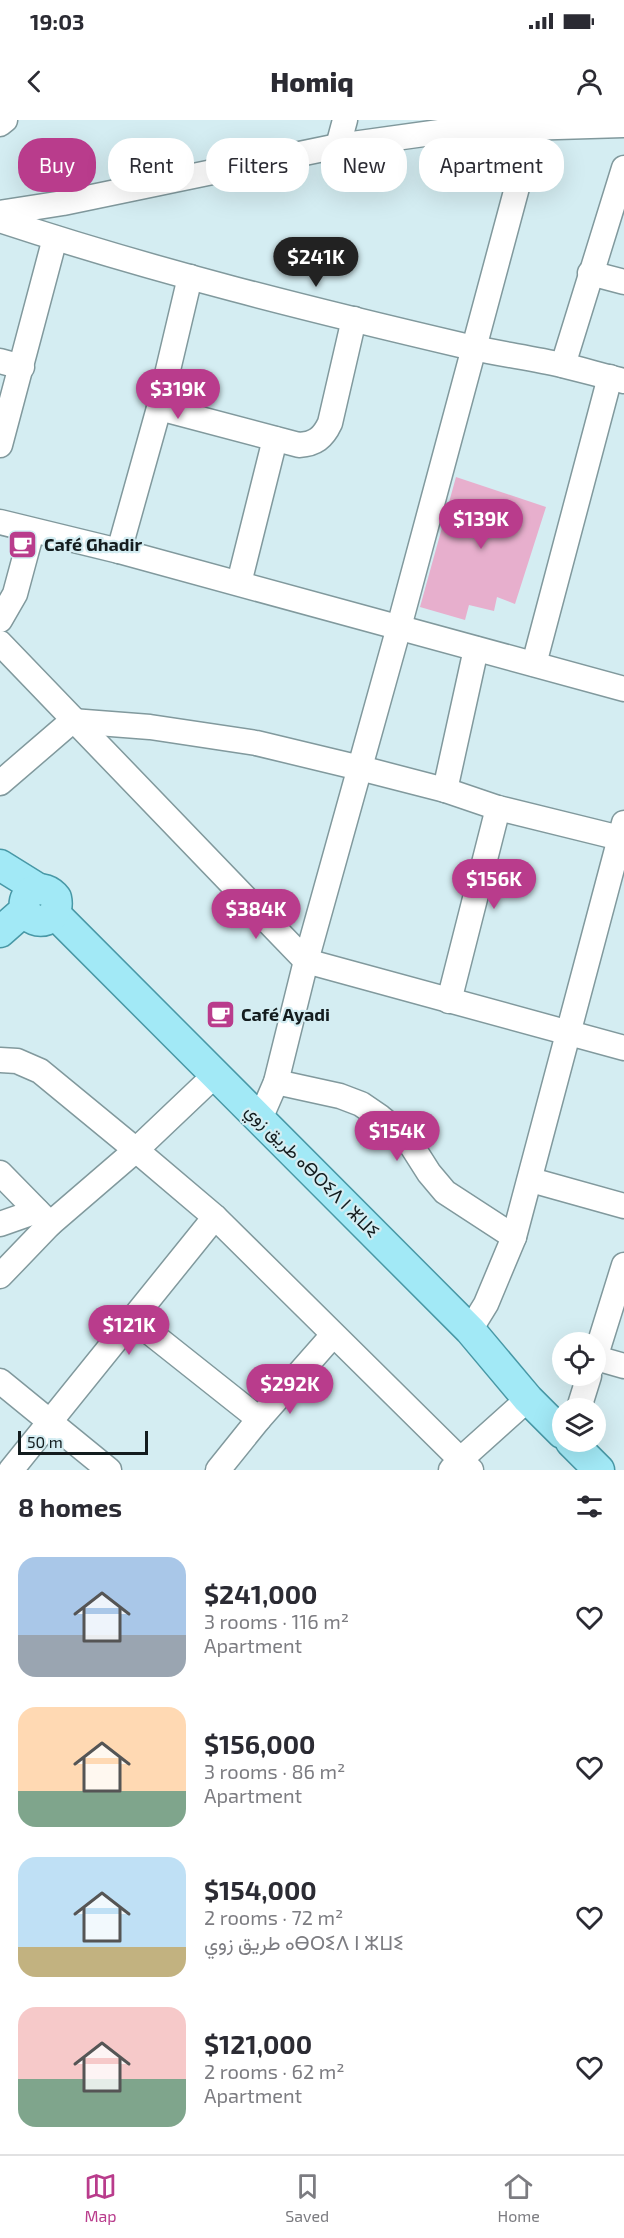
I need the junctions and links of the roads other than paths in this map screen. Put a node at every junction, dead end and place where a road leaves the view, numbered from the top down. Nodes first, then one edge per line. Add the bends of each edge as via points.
1 (5, 120) edge
2 (345, 120) edge
3 (623, 123) edge
4 (0, 124) edge
5 (533, 128) junction
6 (340, 138) edge
7 (396, 138) edge
8 (321, 150) edge
9 (622, 182) edge
10 (0, 213) edge
11 (0, 220) edge
12 (55, 238) junction
13 (590, 273) junction
14 (190, 277) junction
15 (624, 282) edge
16 (354, 319) junction
17 (472, 348) junction
18 (11, 364) edge
19 (563, 365) junction
20 (617, 379) edge
21 (159, 408) junction
22 (275, 439) junction
23 (0, 445) edge
24 (0, 522) edge
25 (32, 531) junction
26 (119, 551) junction
27 (239, 583) junction
28 (0, 620) edge
29 (399, 627) junction
30 (0, 643) edge
31 (476, 649) junction
32 (534, 664) junction
33 (624, 688) edge
34 (72, 721) junction
35 (360, 768) junction
36 (0, 783) edge
37 (444, 790) junction
38 (498, 808) junction
39 (622, 831) edge
40 (0, 865) edge
41 (0, 875) edge
42 (37, 907) junction
43 (0, 932) edge
44 (0, 953) edge
45 (306, 962) junction
46 (449, 1001) junction
47 (568, 1034) junction
48 (624, 1048) edge
49 (0, 1060) edge
50 (215, 1075) junction
51 (276, 1082) junction
52 (260, 1119) junction
53 (136, 1150) junction
54 (0, 1173) edge
55 (531, 1180) junction
56 (624, 1206) edge
57 (215, 1217) junction
58 (44, 1218) junction
59 (0, 1224) edge
60 (514, 1237) junction
61 (624, 1265) edge
62 (0, 1276) edge
63 (133, 1319) junction
64 (470, 1330) junction
65 (603, 1332) edge
66 (333, 1335) junction
67 (606, 1360) edge
68 (624, 1366) edge
69 (0, 1381) edge
70 (528, 1399) junction
71 (259, 1419) junction
72 (49, 1421) junction
73 (552, 1423) edge
74 (581, 1452) edge
75 (460, 1466) edge
76 (11, 1470) edge
77 (109, 1470) edge
78 (218, 1470) edge
79 (599, 1470) edge

1 - 4 street
2 - 6 street
3 - 5 street
5 - 7 street via 453,130
5 - 17 street
8 - 10 street
9 - 13 street
11 - 12 street
12 - 14 street
12 - 18 street
13 - 15 street
13 - 19 street
14 - 16 street
14 - 21 street
16 - 17 street
16 - 22 street via 325,434 309,444
17 - 19 street
17 - 29 street
18 - 23 street
19 - 20 street
20 - 32 street
21 - 22 street
21 - 26 street
22 - 27 street
24 - 25 street
25 - 26 street
25 - 28 street via 15,594
26 - 27 street
27 - 29 street
29 - 31 street
29 - 35 street
30 - 34 street
31 - 32 street
31 - 37 street
32 - 33 street
34 - 35 street via 150,727 256,743
34 - 36 street
34 - 45 street
35 - 37 street
35 - 45 street
37 - 38 street
38 - 39 street
38 - 46 street
39 - 47 street
40 - 42 main road
41 - 42 main road
42 - 43 main road
42 - 44 main road
42 - 50 main road, طريق زوي ⴰⴱⵔⵉⴷ ⵏ ⵣⵡⵉ
45 - 46 street
45 - 51 street
46 - 47 street
47 - 48 street
47 - 55 street
49 - 53 street via 17,1061 40,1071
50 - 52 main road, طريق زوي ⴰⴱⵔⵉⴷ ⵏ ⵣⵡⵉ
50 - 53 street
51 - 52 street
51 - 60 street via 340,1096 380,1116 408,1140 445,1191
52 - 64 main road, طريق زوي ⴰⴱⵔⵉⴷ ⵏ ⵣⵡⵉ
53 - 57 street
53 - 58 street
54 - 58 street
55 - 56 street
55 - 60 street
57 - 63 street
57 - 66 street
58 - 59 street
58 - 62 street
60 - 64 street via 486,1304
61 - 65 street
63 - 71 street
63 - 72 street
64 - 70 main road, طريق زوي ⴰⴱⵔⵉⴷ ⵏ ⵣⵡⵉ
66 - 71 street
66 - 75 street
67 - 68 street
69 - 72 street
70 - 73 main road, طريق زوي ⴰⴱⵔⵉⴷ ⵏ ⵣⵡⵉ
70 - 75 street
71 - 78 street
72 - 76 street
72 - 77 street
74 - 79 main road

